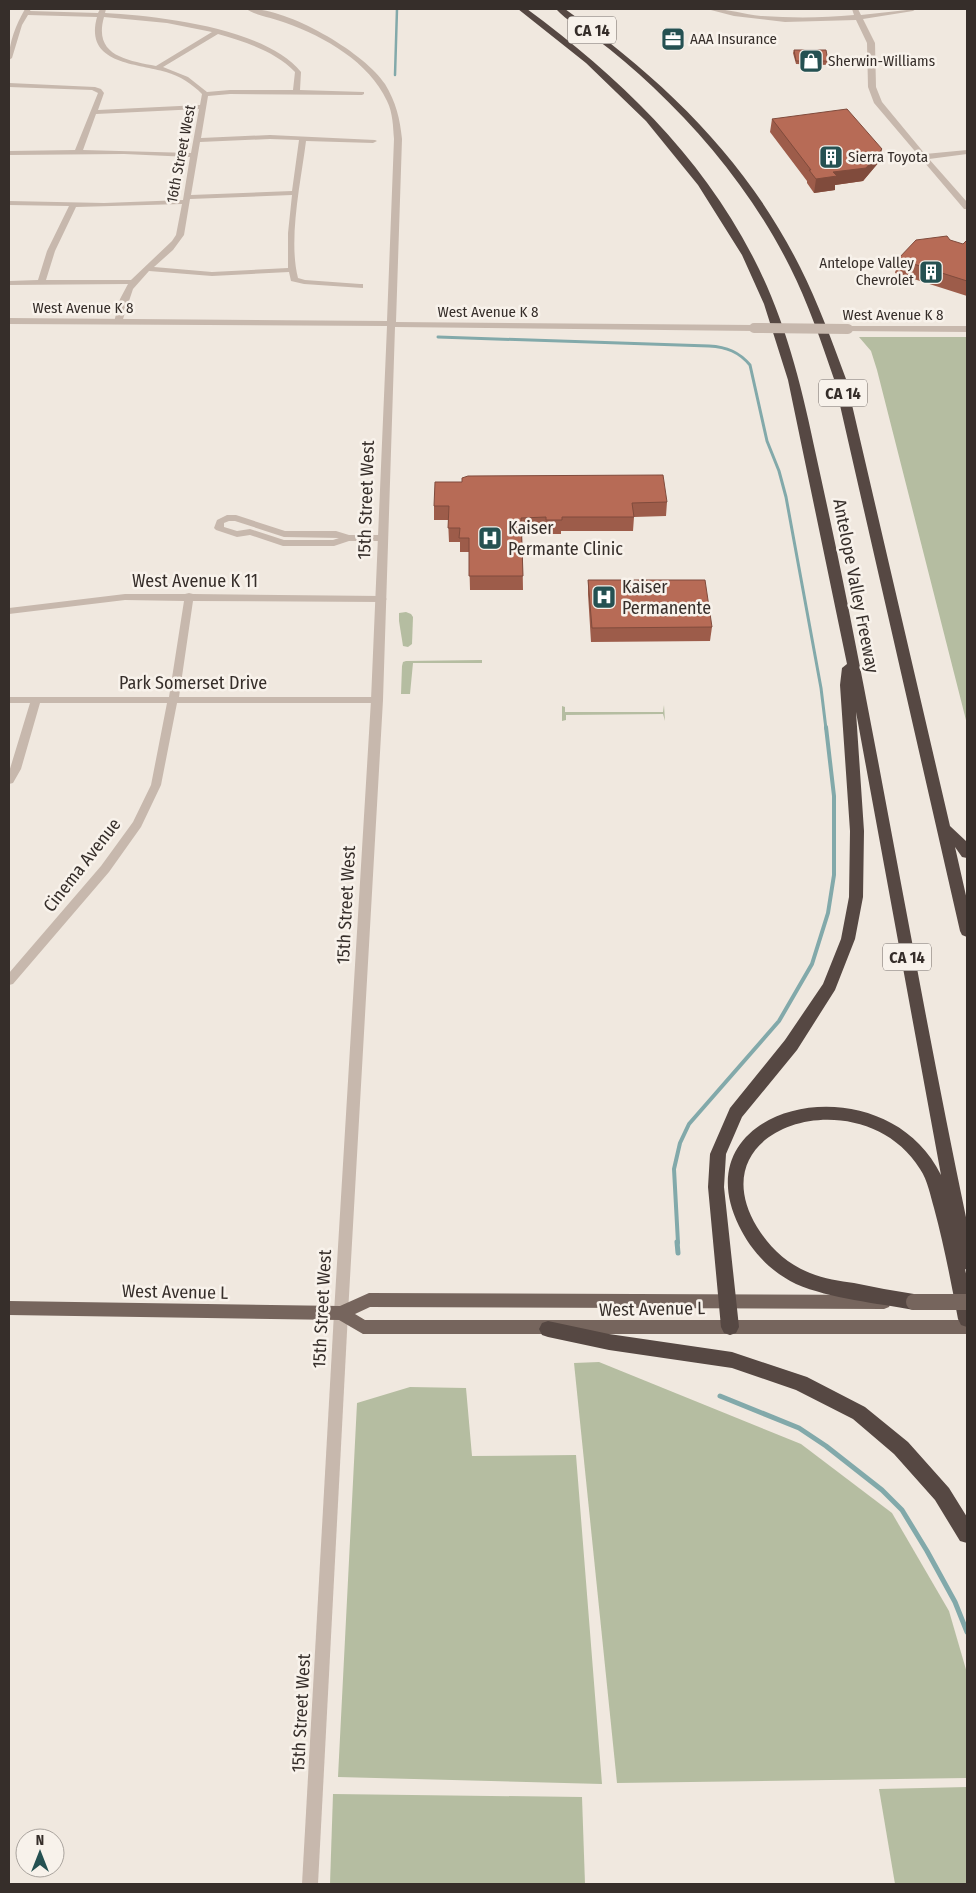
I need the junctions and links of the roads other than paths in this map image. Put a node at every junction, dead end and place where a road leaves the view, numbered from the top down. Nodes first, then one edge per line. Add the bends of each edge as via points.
1 (250, 9) edge
2 (522, 9) edge
3 (560, 9) edge
4 (711, 9) edge
5 (855, 9) edge
6 (913, 9) edge
7 (27, 11) edge
8 (102, 12) edge
9 (860, 17) junction
10 (593, 21) dead end
11 (218, 32) junction
12 (622, 53) junction
13 (9, 58) edge
14 (157, 68) junction
15 (9, 85) edge
16 (296, 92) junction
17 (362, 93) dead end
18 (205, 94) junction
19 (204, 106) junction
20 (94, 112) junction
21 (303, 138) junction
22 (198, 140) junction
23 (373, 141) dead end
24 (967, 152) edge
25 (9, 153) edge
26 (78, 153) junction
27 (195, 155) junction
28 (923, 157) junction
29 (296, 193) junction
30 (186, 200) junction
31 (9, 203) edge
32 (74, 204) junction
33 (967, 207) edge
34 (149, 269) junction
35 (290, 270) junction
36 (134, 282) junction
37 (9, 283) edge
38 (41, 284) junction
39 (360, 286) dead end
40 (9, 321) edge
41 (118, 322) junction
42 (392, 324) junction
43 (967, 329) edge
44 (255, 523) junction
45 (250, 532) junction
46 (348, 538) junction
47 (383, 538) junction
48 (190, 596) junction
49 (382, 598) junction
50 (9, 611) edge
51 (851, 652) junction
52 (9, 700) edge
53 (36, 700) junction
54 (173, 700) junction
55 (377, 700) junction
56 (9, 780) edge
57 (944, 830) junction
58 (967, 853) edge
59 (967, 931) edge
60 (9, 981) edge
61 (967, 1262) edge
62 (728, 1302) junction
63 (914, 1302) junction
64 (967, 1302) edge
65 (9, 1308) edge
66 (341, 1313) junction
67 (967, 1319) edge
68 (730, 1327) junction
69 (967, 1327) edge
70 (548, 1328) junction
71 (967, 1534) edge
72 (310, 1884) edge

1 - 42 street, 15th Street West via 299,25 332,42 378,79 391,101 398,139
2 - 51 highway, Antelope Valley Freeway / CA 14 via 578,51 646,114 700,178 749,258 784,342 798,391
3 - 12 highway, Antelope Valley Freeway / CA 14
4 - 9 street via 758,18
5 - 9 street
6 - 9 street
7 - 8 street
7 - 13 street
8 - 11 street via 178,22
8 - 14 street, 16th Street West via 98,37 101,46 119,58
9 - 28 street via 871,43 872,87 878,103
10 - 12 highway
11 - 14 street
11 - 16 street via 278,54 298,72
12 - 57 highway, Antelope Valley Freeway / CA 14 via 676,103 738,174 787,251 812,300 840,379
14 - 18 street, 16th Street West via 196,83
15 - 20 street via 93,88 101,93
16 - 17 street
16 - 18 street
18 - 19 street, 16th Street West
19 - 20 street
19 - 22 street, 16th Street West
20 - 26 street
21 - 22 street
21 - 23 street
21 - 29 street
22 - 27 street, 16th Street West
24 - 28 street
25 - 26 street
26 - 27 street
27 - 30 street, 16th Street West
28 - 33 street
29 - 30 street
29 - 35 street
30 - 32 street
30 - 34 street, 16th Street West via 180,235 173,248
31 - 32 street
32 - 38 street
34 - 35 street via 212,274
34 - 36 street, 16th Street West
35 - 39 street via 294,279 304,282
36 - 38 street
36 - 41 street, 16th Street West via 126,294
37 - 38 street
40 - 41 street, West Avenue K 8
41 - 42 street, West Avenue K 8
42 - 43 street, West Avenue K 8, bridge
42 - 47 street, 15th Street West
44 - 45 street
44 - 45 street via 227,518 219,525 237,534
44 - 46 street via 284,534 336,534
45 - 46 street via 283,543 334,543
46 - 47 street
47 - 49 street, 15th Street West
48 - 49 street, West Avenue K 11
48 - 50 street, West Avenue K 11 via 125,597
48 - 54 street, Cinema Avenue
49 - 55 street, 15th Street West
51 - 61 highway, Antelope Valley Freeway / CA 14 via 935,1110
51 - 62 highway via 847,685 857,831 856,896 848,939 830,986 791,1045 736,1113 718,1154 716,1187
52 - 53 street, Park Somerset Drive
53 - 54 street, Park Somerset Drive
53 - 56 street via 16,769
54 - 55 street, Park Somerset Drive
54 - 60 street, Cinema Avenue via 156,785 136,824 105,869
55 - 66 street, 15th Street West
57 - 58 highway
57 - 59 highway, Antelope Valley Freeway / CA 14
62 - 63 main road, West Avenue L
62 - 66 main road, West Avenue L via 369,1300
62 - 68 highway
63 - 64 main road, West Avenue L, bridge
63 - 67 highway via 814,1283 776,1263 756,1241 741,1214 736,1168 744,1150 760,1132 799,1115 821,1112 855,1115 883,1126 912,1144 932,1172
65 - 66 main road, West Avenue L
66 - 70 main road, West Avenue L via 363,1327
66 - 72 street, 15th Street West
68 - 69 main road, West Avenue L
68 - 70 main road, West Avenue L
70 - 71 highway via 609,1342 732,1360 800,1384 859,1413 901,1448 942,1494

